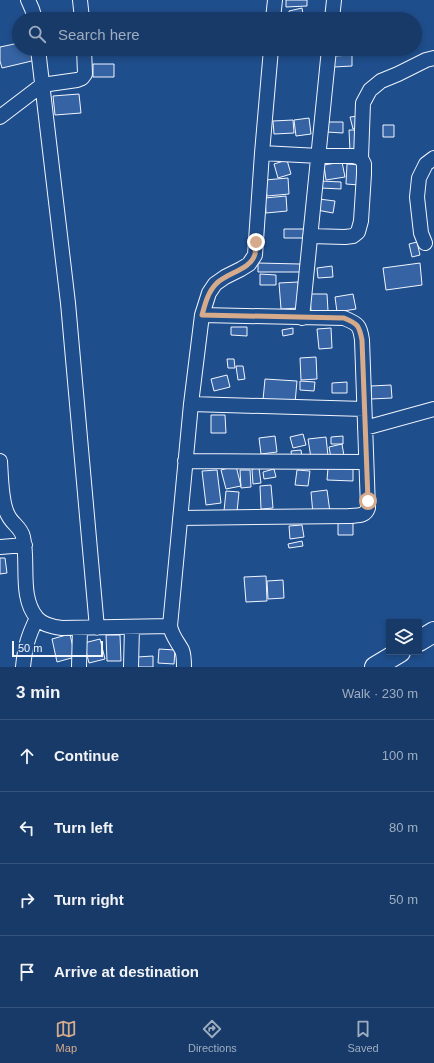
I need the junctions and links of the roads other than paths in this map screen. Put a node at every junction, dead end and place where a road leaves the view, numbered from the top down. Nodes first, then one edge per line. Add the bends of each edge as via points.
1 (28, 0) edge
2 (80, 0) edge
3 (275, 0) edge
4 (334, 0) edge
5 (33, 12) edge
6 (81, 12) edge
7 (274, 12) edge
8 (333, 12) edge
9 (39, 56) edge
10 (84, 56) edge
11 (270, 56) edge
12 (328, 56) edge
13 (434, 58) edge
14 (42, 85) junction
15 (0, 117) edge
16 (262, 153) junction
17 (318, 156) junction
18 (361, 158) junction
19 (434, 158) edge
20 (310, 236) junction
21 (425, 243) dead end
22 (202, 315) junction
23 (302, 318) junction
24 (191, 404) junction
25 (364, 409) junction
26 (434, 409) edge
27 (365, 428) junction
28 (0, 461) edge
29 (185, 461) junction
30 (366, 462) junction
31 (180, 518) junction
32 (25, 545) junction
33 (0, 547) edge
34 (37, 618) junction
35 (170, 626) junction
36 (132, 627) junction
37 (80, 628) junction
38 (97, 628) junction
39 (434, 632) edge
40 (422, 639) edge
41 (395, 655) edge
42 (23, 667) edge
43 (79, 667) edge
44 (131, 667) edge
45 (184, 667) edge
46 (375, 667) edge

1 - 5 street
2 - 6 street
3 - 7 street
4 - 8 street
9 - 14 street
10 - 14 street via 85,74 82,78
11 - 16 street
12 - 17 street
13 - 18 street via 381,81 370,90 363,102
14 - 15 street
14 - 38 street via 68,303
16 - 17 street
16 - 22 street via 255,255 249,264 216,284 209,293
17 - 18 street
17 - 20 street
18 - 20 street via 364,174 362,221 358,232 345,237
19 - 21 street via 426,164 419,178 417,197 421,233
20 - 23 street
22 - 23 street
22 - 24 street
23 - 25 street via 344,318 355,323 360,330
24 - 25 street
24 - 29 street
25 - 27 street
26 - 27 street
27 - 30 street
28 - 32 street via 6,512 19,528
29 - 30 street
29 - 31 street
30 - 31 street via 368,508 362,515
31 - 35 street
32 - 33 street
32 - 34 street via 27,594
34 - 37 street via 49,626
34 - 42 street via 26,644
35 - 36 street
35 - 45 street via 182,651
36 - 38 street
36 - 44 street
37 - 38 street
37 - 43 street
39 - 40 highway
41 - 46 highway

